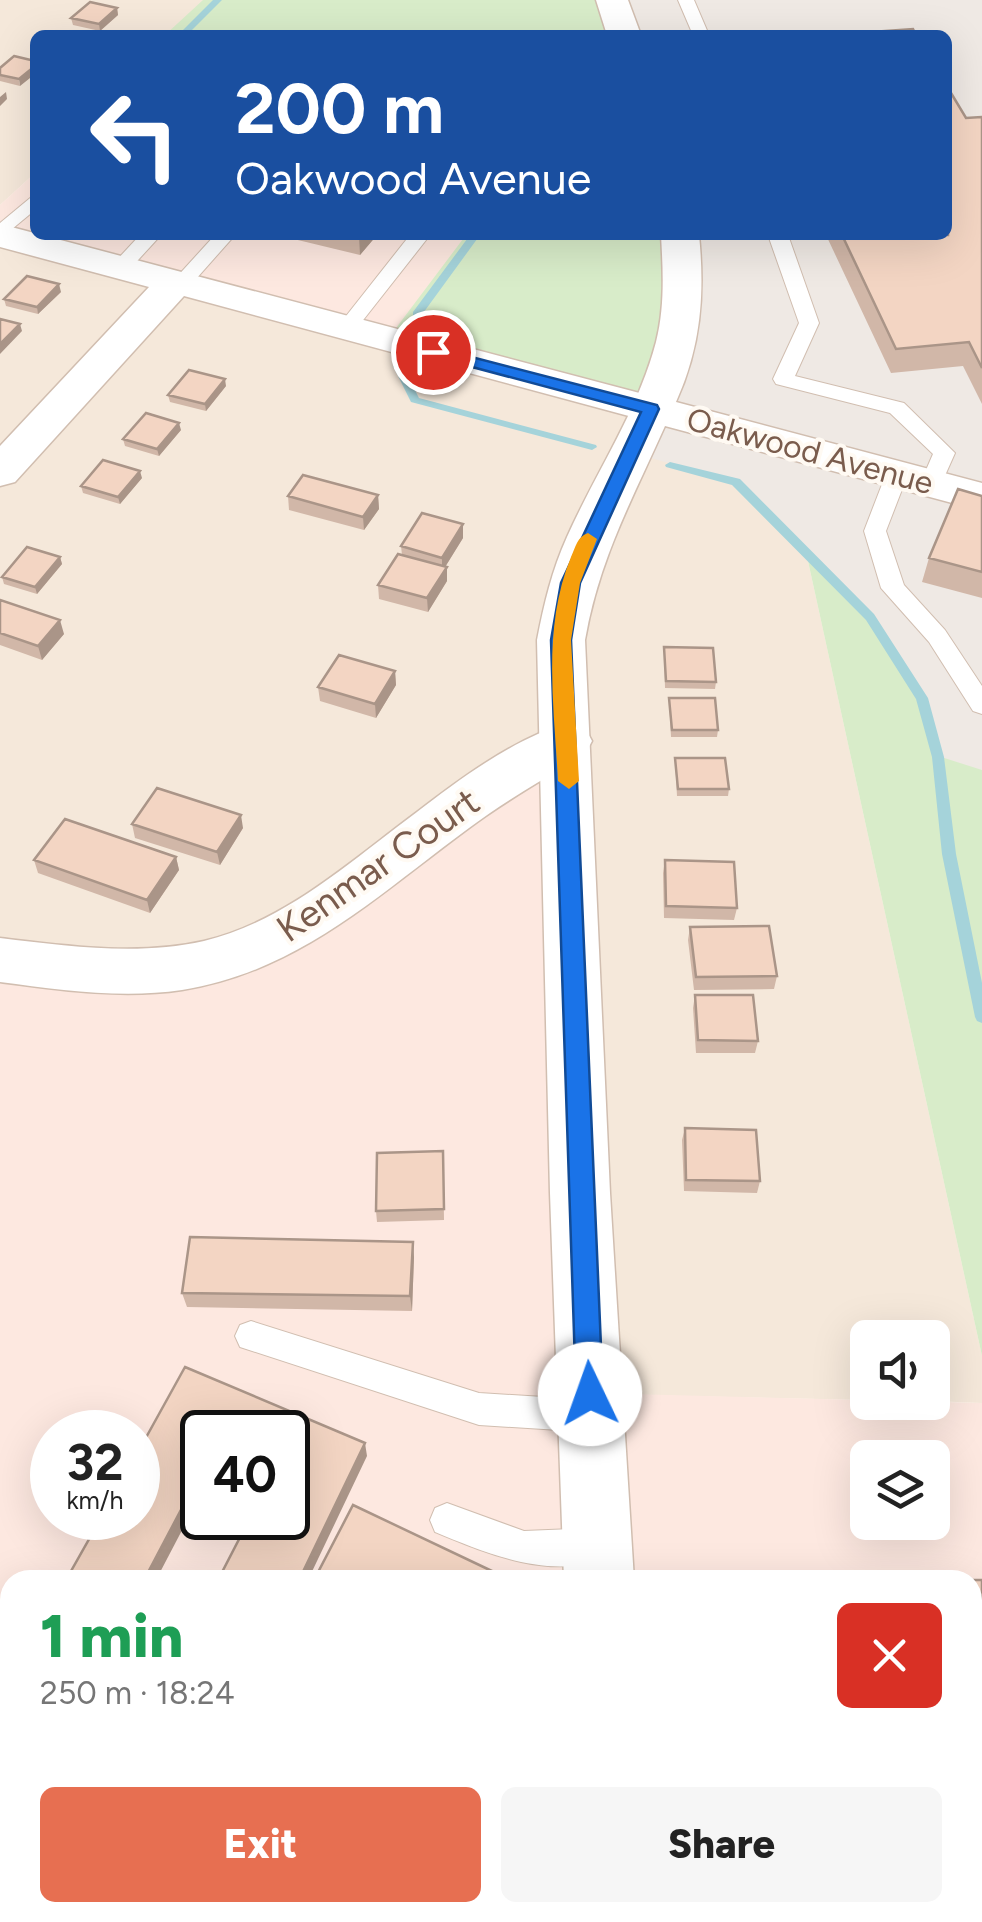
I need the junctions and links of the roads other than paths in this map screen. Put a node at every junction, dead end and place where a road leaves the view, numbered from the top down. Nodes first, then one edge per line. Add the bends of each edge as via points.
1 (612, 0) edge
2 (686, 0) edge
3 (622, 30) edge
4 (700, 30) edge
5 (30, 205) edge
6 (0, 234) edge
7 (146, 240) edge
8 (220, 240) edge
9 (416, 240) edge
10 (680, 240) edge
11 (780, 240) edge
12 (121, 267) junction
13 (179, 283) junction
14 (346, 329) junction
15 (651, 409) junction
16 (0, 472) edge
17 (914, 479) junction
18 (982, 497) edge
19 (982, 705) edge
20 (567, 741) junction
21 (0, 960) edge
22 (251, 1336) dead end
23 (591, 1416) junction
24 (447, 1520) dead end
25 (598, 1562) edge

1 - 3 street
2 - 4 lane
5 - 6 lane
6 - 12 street, Oakwood Avenue
7 - 12 lane
8 - 13 lane
9 - 14 lane
10 - 15 street via 684,293 671,358
11 - 17 lane via 809,323 783,379 896,408 944,453
12 - 13 street, Oakwood Avenue
13 - 14 street, Oakwood Avenue
13 - 16 street
14 - 15 street, Oakwood Avenue
15 - 17 street, Oakwood Avenue
15 - 20 street via 570,583 561,640
17 - 18 street, Oakwood Avenue
17 - 19 lane via 874,531 893,588 937,636
20 - 21 street, Kenmar Court via 481,792 336,904 241,953 145,971
20 - 23 street
22 - 23 lane via 479,1409
23 - 25 street
24 - 25 lane via 524,1548

